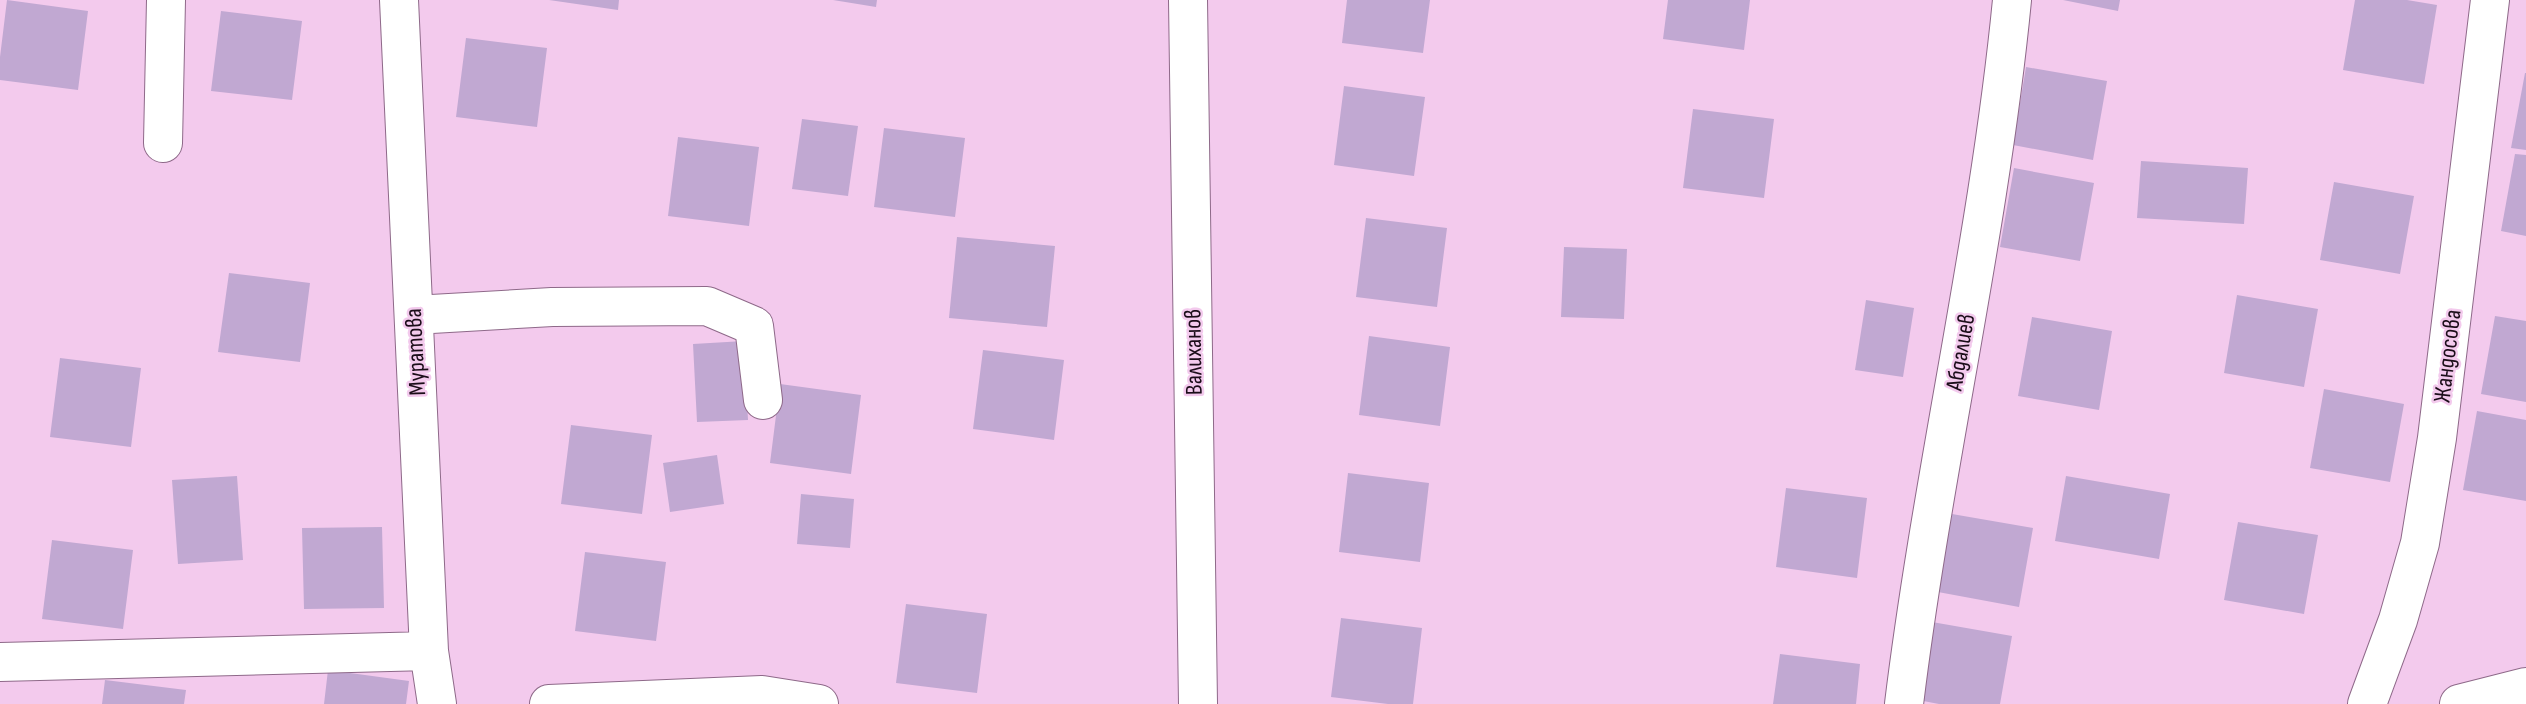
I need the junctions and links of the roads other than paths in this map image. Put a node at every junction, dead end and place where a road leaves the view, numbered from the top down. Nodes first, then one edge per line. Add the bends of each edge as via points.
1 (166, 0) edge
2 (399, 0) edge
3 (1188, 0) edge
4 (2012, 0) edge
5 (2490, 0) edge
6 (163, 143) dead end
7 (414, 316) junction
8 (763, 400) dead end
9 (429, 651) junction
10 (0, 662) edge
11 (2526, 687) edge
12 (437, 704) edge
13 (548, 704) edge
14 (819, 704) edge
15 (1198, 704) edge
16 (1904, 704) edge
17 (2367, 704) edge
18 (2459, 704) edge

1 - 6 street
2 - 7 street, Муратова
3 - 15 street, Валиханов
4 - 16 street, Абдалиев via 2005,74 1917,595
5 - 17 street, Жандосова via 2420,543
7 - 8 street via 552,307 706,306 754,326
7 - 9 street, Муратова
9 - 10 street
9 - 12 street, Муратова
11 - 18 street
13 - 14 street via 762,695

